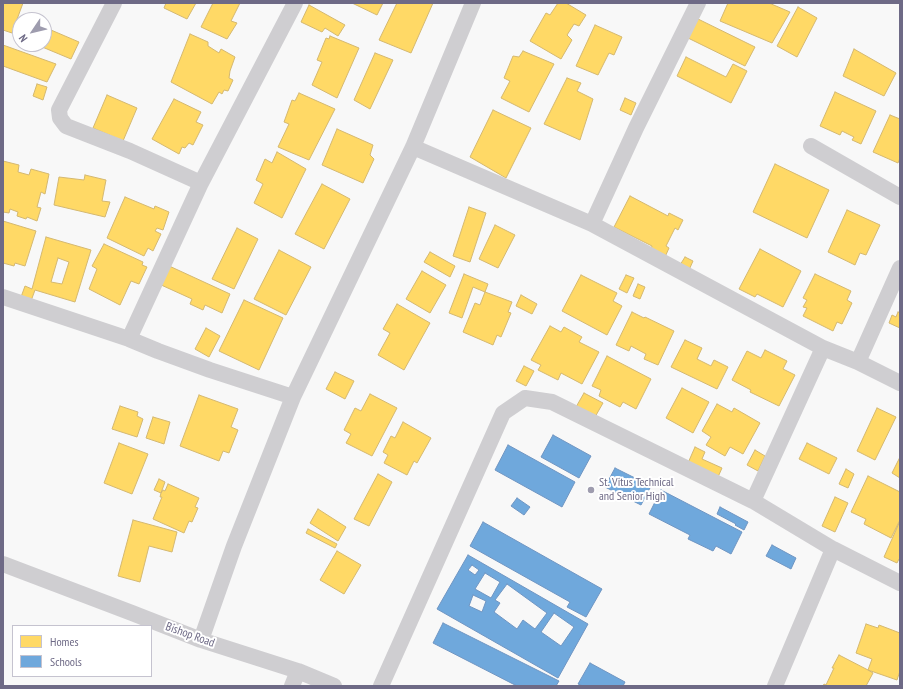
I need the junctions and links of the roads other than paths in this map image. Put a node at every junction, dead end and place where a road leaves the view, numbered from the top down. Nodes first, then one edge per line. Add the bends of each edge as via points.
1 (114, 3) edge
2 (295, 3) edge
3 (473, 3) edge
4 (698, 3) edge
5 (811, 146) dead end
6 (413, 147) junction
7 (201, 183) junction
8 (900, 197) edge
9 (592, 224) junction
10 (900, 268) edge
11 (3, 297) edge
12 (129, 339) junction
13 (823, 348) junction
14 (858, 362) junction
15 (900, 383) edge
16 (293, 397) junction
17 (752, 501) junction
18 (833, 549) junction
19 (3, 564) edge
20 (900, 582) edge
21 (201, 640) junction
22 (298, 671) junction
23 (292, 686) edge
24 (334, 686) edge
25 (381, 686) edge
26 (775, 686) edge

1 - 7 street via 59,110 60,118 66,126
2 - 7 street
3 - 6 street
4 - 9 street
5 - 8 street
6 - 9 street
6 - 16 street
7 - 12 street
9 - 13 street
10 - 14 street
11 - 12 street
12 - 16 street via 210,370
13 - 14 street
13 - 17 street
14 - 15 street
16 - 21 street via 234,546
17 - 18 street
17 - 25 street via 552,402 525,398 502,413
18 - 20 street
18 - 26 street
19 - 21 street, Bishop Road
21 - 22 street, Bishop Road
22 - 23 street
22 - 24 street, Bishop Road

